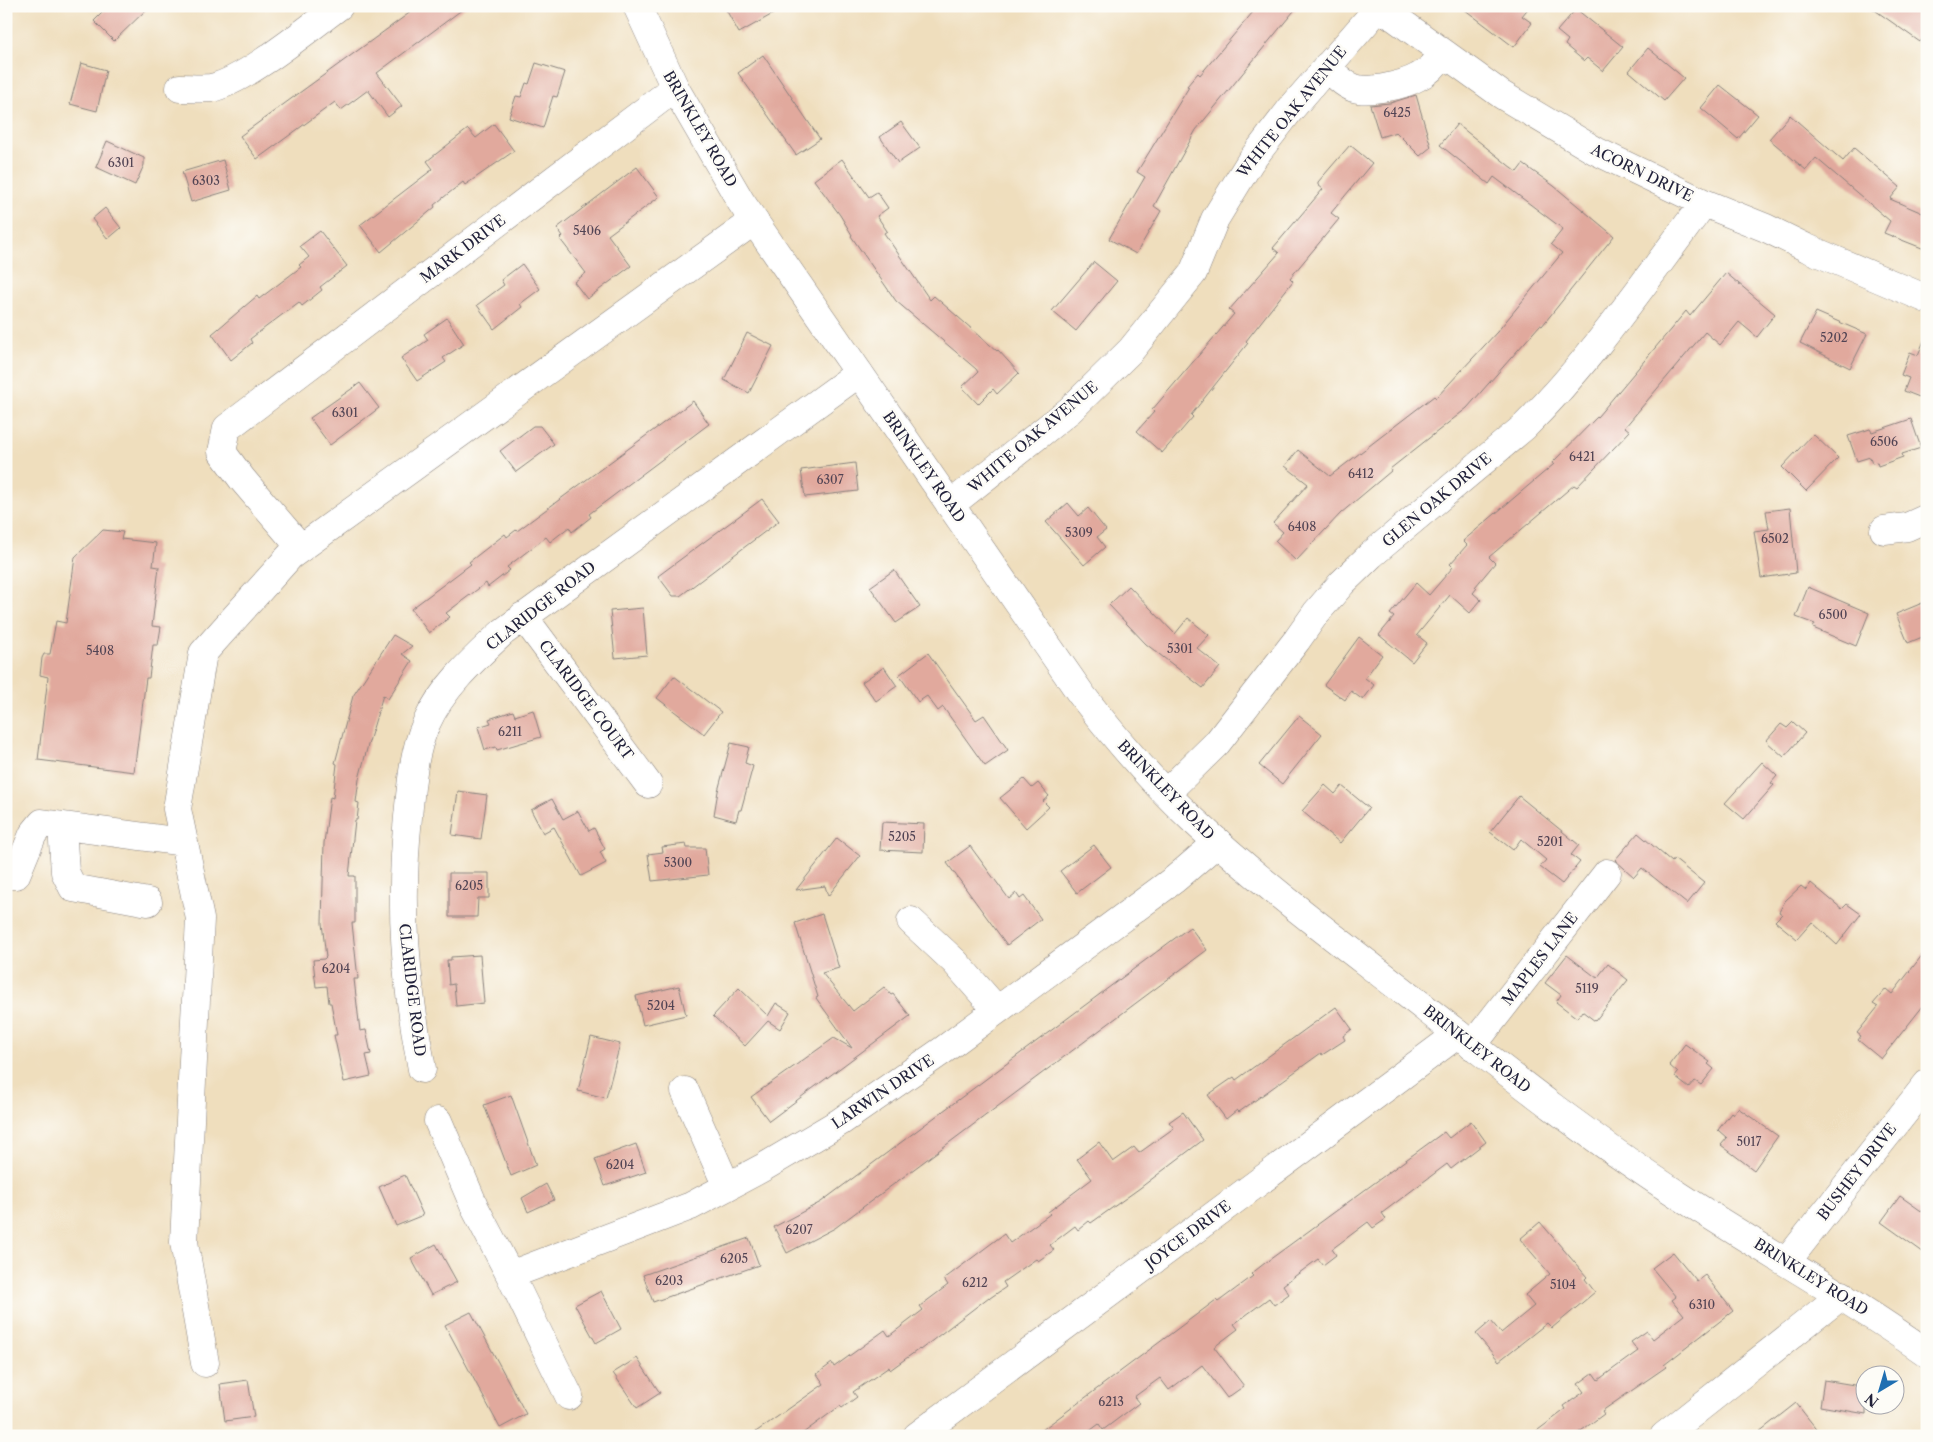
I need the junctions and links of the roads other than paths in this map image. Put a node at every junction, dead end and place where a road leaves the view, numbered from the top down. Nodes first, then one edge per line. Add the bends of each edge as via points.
1 (339, 6) edge
2 (637, 6) edge
3 (1380, 6) edge
4 (1443, 53) junction
5 (1327, 66) junction
6 (180, 88) dead end
7 (675, 88) junction
8 (1704, 203) junction
9 (754, 221) junction
10 (1927, 299) edge
11 (859, 373) junction
12 (950, 505) junction
13 (1927, 518) edge
14 (1884, 530) dead end
15 (301, 548) junction
16 (523, 616) junction
17 (648, 784) dead end
18 (1166, 794) junction
19 (62, 826) junction
20 (183, 842) junction
21 (1218, 842) junction
22 (1607, 873) dead end
23 (11, 875) edge
24 (148, 902) dead end
25 (912, 921) dead end
26 (997, 1010) junction
27 (1465, 1040) junction
28 (422, 1068) dead end
29 (1927, 1084) edge
30 (685, 1091) dead end
31 (438, 1121) dead end
32 (727, 1187) junction
33 (1787, 1261) junction
34 (510, 1275) junction
35 (1842, 1295) junction
36 (1927, 1353) edge
37 (204, 1362) dead end
38 (569, 1396) dead end
39 (917, 1436) edge
40 (1664, 1436) edge

1 - 6 street via 234,78 211,88
2 - 7 street, BRINKLEY ROAD
3 - 4 street, ACORN DRIVE
3 - 5 street, WHITE OAK AVENUE
4 - 5 street via 1437,64 1418,77 1370,91 1345,83
4 - 8 street, ACORN DRIVE via 1502,96 1596,151
5 - 12 street, WHITE OAK AVENUE via 1250,162 1215,220 1193,273 1137,343 1070,410
7 - 9 street, BRINKLEY ROAD
7 - 15 street, MARK DRIVE via 227,428 222,452
8 - 10 street, ACORN DRIVE
8 - 18 street, GLEN OAK DRIVE via 1542,409 1342,583 1217,743
9 - 11 street, BRINKLEY ROAD
9 - 15 street
11 - 12 street, BRINKLEY ROAD
11 - 16 street, CLARIDGE ROAD
12 - 18 street, BRINKLEY ROAD via 1081,694
13 - 14 street via 1907,527
15 - 20 street via 290,556 203,653 177,810
16 - 17 street, CLARIDGE COURT
16 - 28 street, CLARIDGE ROAD via 462,672 435,708 420,740 410,791 402,909 405,959
18 - 21 street, BRINKLEY ROAD
19 - 20 street
19 - 23 street via 42,823
19 - 24 street via 65,872 73,888
20 - 37 street via 200,919 184,1242
21 - 26 street, LARWIN DRIVE via 1175,879
21 - 27 street, BRINKLEY ROAD
22 - 27 street, MAPLES LANE
25 - 26 street via 955,962
26 - 32 street, LARWIN DRIVE via 840,1122
27 - 33 street, BRINKLEY ROAD via 1627,1162
27 - 39 street, JOYCE DRIVE
29 - 33 street, BUSHEY DRIVE
30 - 32 street
31 - 34 street via 475,1208
32 - 34 street, LARWIN DRIVE via 692,1206
33 - 35 street, BRINKLEY ROAD
34 - 38 street
35 - 36 street, BRINKLEY ROAD
35 - 40 street

